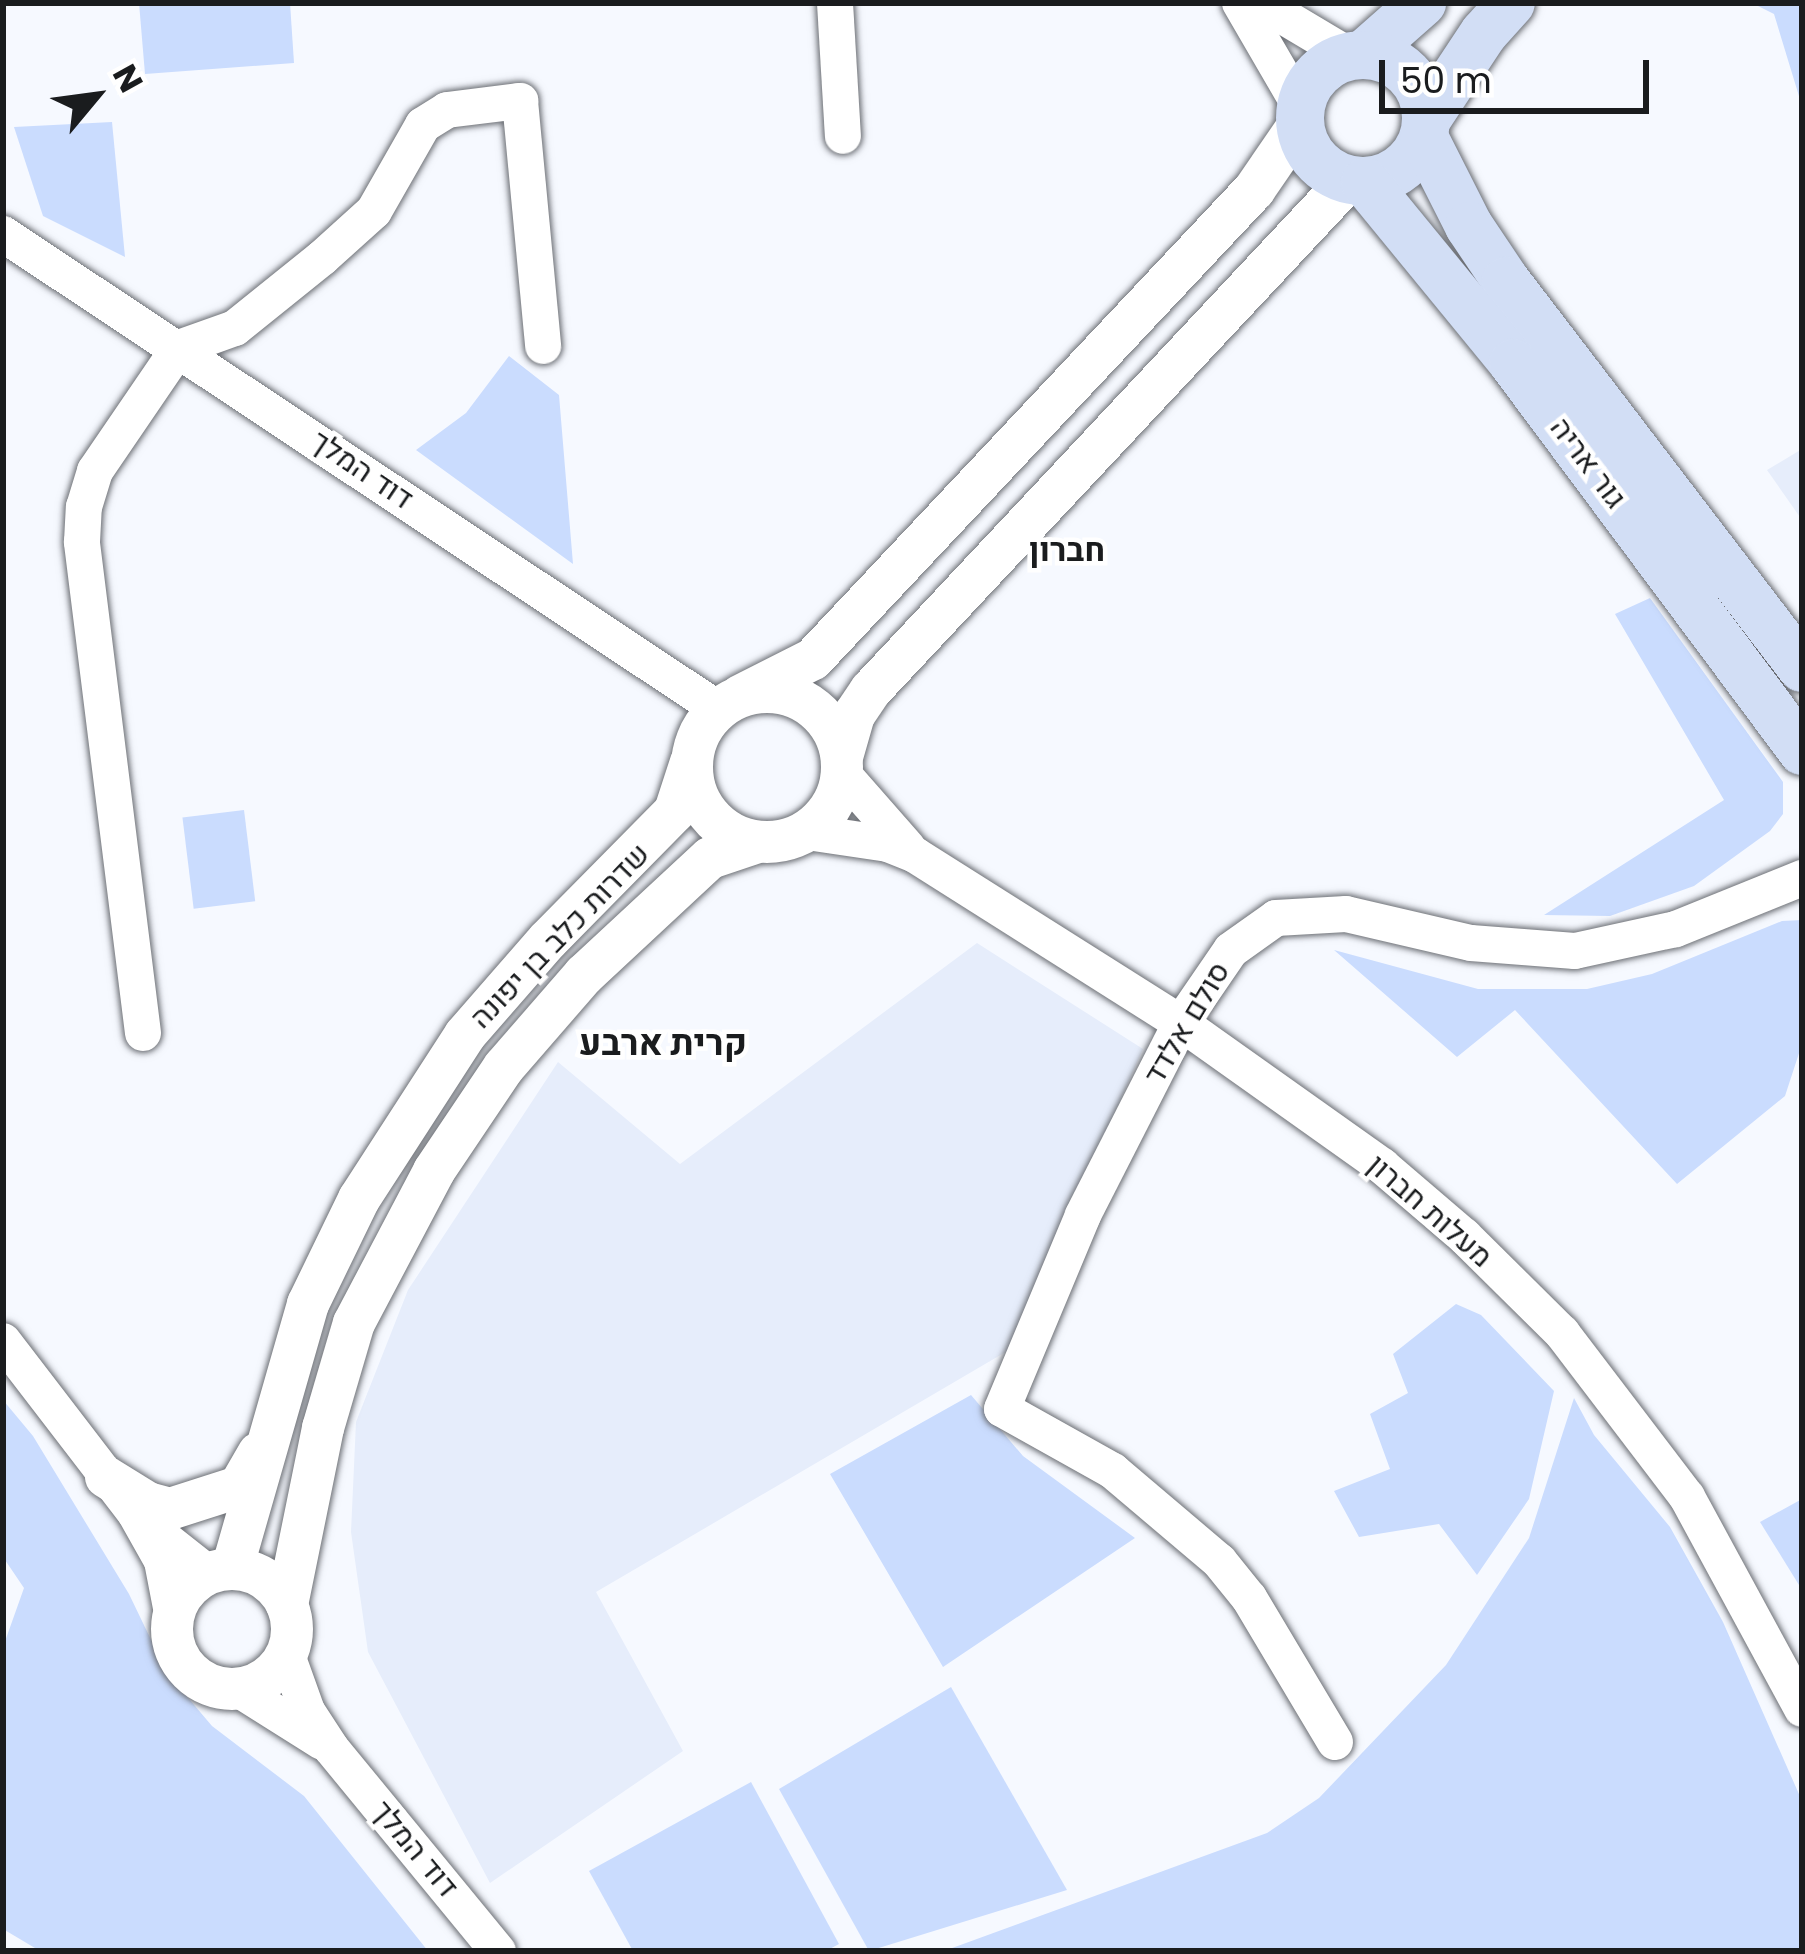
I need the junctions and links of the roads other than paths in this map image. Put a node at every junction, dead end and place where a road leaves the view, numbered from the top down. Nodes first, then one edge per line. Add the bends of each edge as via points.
1 (835, 3) edge
2 (1240, 3) edge
3 (1261, 3) edge
4 (1422, 3) edge
5 (1511, 3) edge
6 (1357, 55) junction
7 (1300, 116) junction
8 (1425, 128) junction
9 (843, 136) dead end
10 (1357, 181) junction
11 (3, 234) edge
12 (543, 346) dead end
13 (179, 348) junction
14 (1802, 668) edge
15 (729, 703) junction
16 (1802, 752) edge
17 (691, 762) junction
18 (842, 765) junction
19 (807, 832) junction
20 (755, 843) junction
21 (915, 855) junction
22 (1802, 878) edge
23 (1785, 896) edge
24 (1181, 1023) junction
25 (143, 1034) dead end
26 (3, 1341) edge
27 (270, 1431) junction
28 (106, 1477) junction
29 (135, 1514) junction
30 (221, 1571) junction
31 (287, 1606) junction
32 (173, 1618) junction
33 (287, 1655) junction
34 (238, 1689) junction
35 (1802, 1709) edge
36 (1335, 1742) dead end
37 (331, 1748) junction
38 (499, 1951) edge

1 - 9 street
2 - 7 street
3 - 6 street
4 - 6 main road
5 - 8 main road
6 - 7 main road via 1317,74
6 - 8 main road via 1408,74
7 - 10 main road via 1316,159
7 - 15 street via 1255,190 826,646 791,675
8 - 10 main road via 1401,169
8 - 14 main road, גור אריה via 1469,226 1506,281
10 - 16 main road, גור אריה via 1539,397
10 - 18 street via 871,689 854,715
11 - 13 street, דוד המלך
12 - 13 street via 520,101 447,110 423,125 374,211 236,328
13 - 15 street, דוד המלך
13 - 25 street via 95,471 82,524
15 - 17 street via 695,742
15 - 18 street via 762,692 806,702 823,716
17 - 20 street via 693,785 715,824
17 - 27 street, שדרות כלב בן יפונה via 676,811 465,1035 392,1145 308,1304
18 - 19 street via 837,797
18 - 21 street, מעלות חברון
19 - 20 street
19 - 21 street, מעלות חברון
20 - 31 street, שדרות כלב בן יפונה via 710,858 584,975 504,1067 434,1171 355,1323 322,1428
21 - 24 street, מעלות חברון
22 - 23 street, סולם אלדד
23 - 24 street, סולם אלדד via 1575,951 1471,943 1346,914 1276,919 1231,950
24 - 35 street, מעלות חברון via 1382,1166 1562,1333 1687,1497
24 - 36 street, סולם אלדד via 1083,1215 1002,1409 1114,1471 1219,1561
26 - 28 street
27 - 28 street via 239,1487 198,1504 148,1503
27 - 30 street, שדרות כלב בן יפונה
28 - 29 street
29 - 30 street
29 - 32 street via 162,1562
30 - 31 street via 265,1579
30 - 32 street via 186,1591
31 - 33 street
32 - 34 street via 187,1669 201,1681
33 - 34 street via 275,1672
33 - 37 street, דוד המלך
34 - 37 street, דוד המלך
37 - 38 street, דוד המלך

